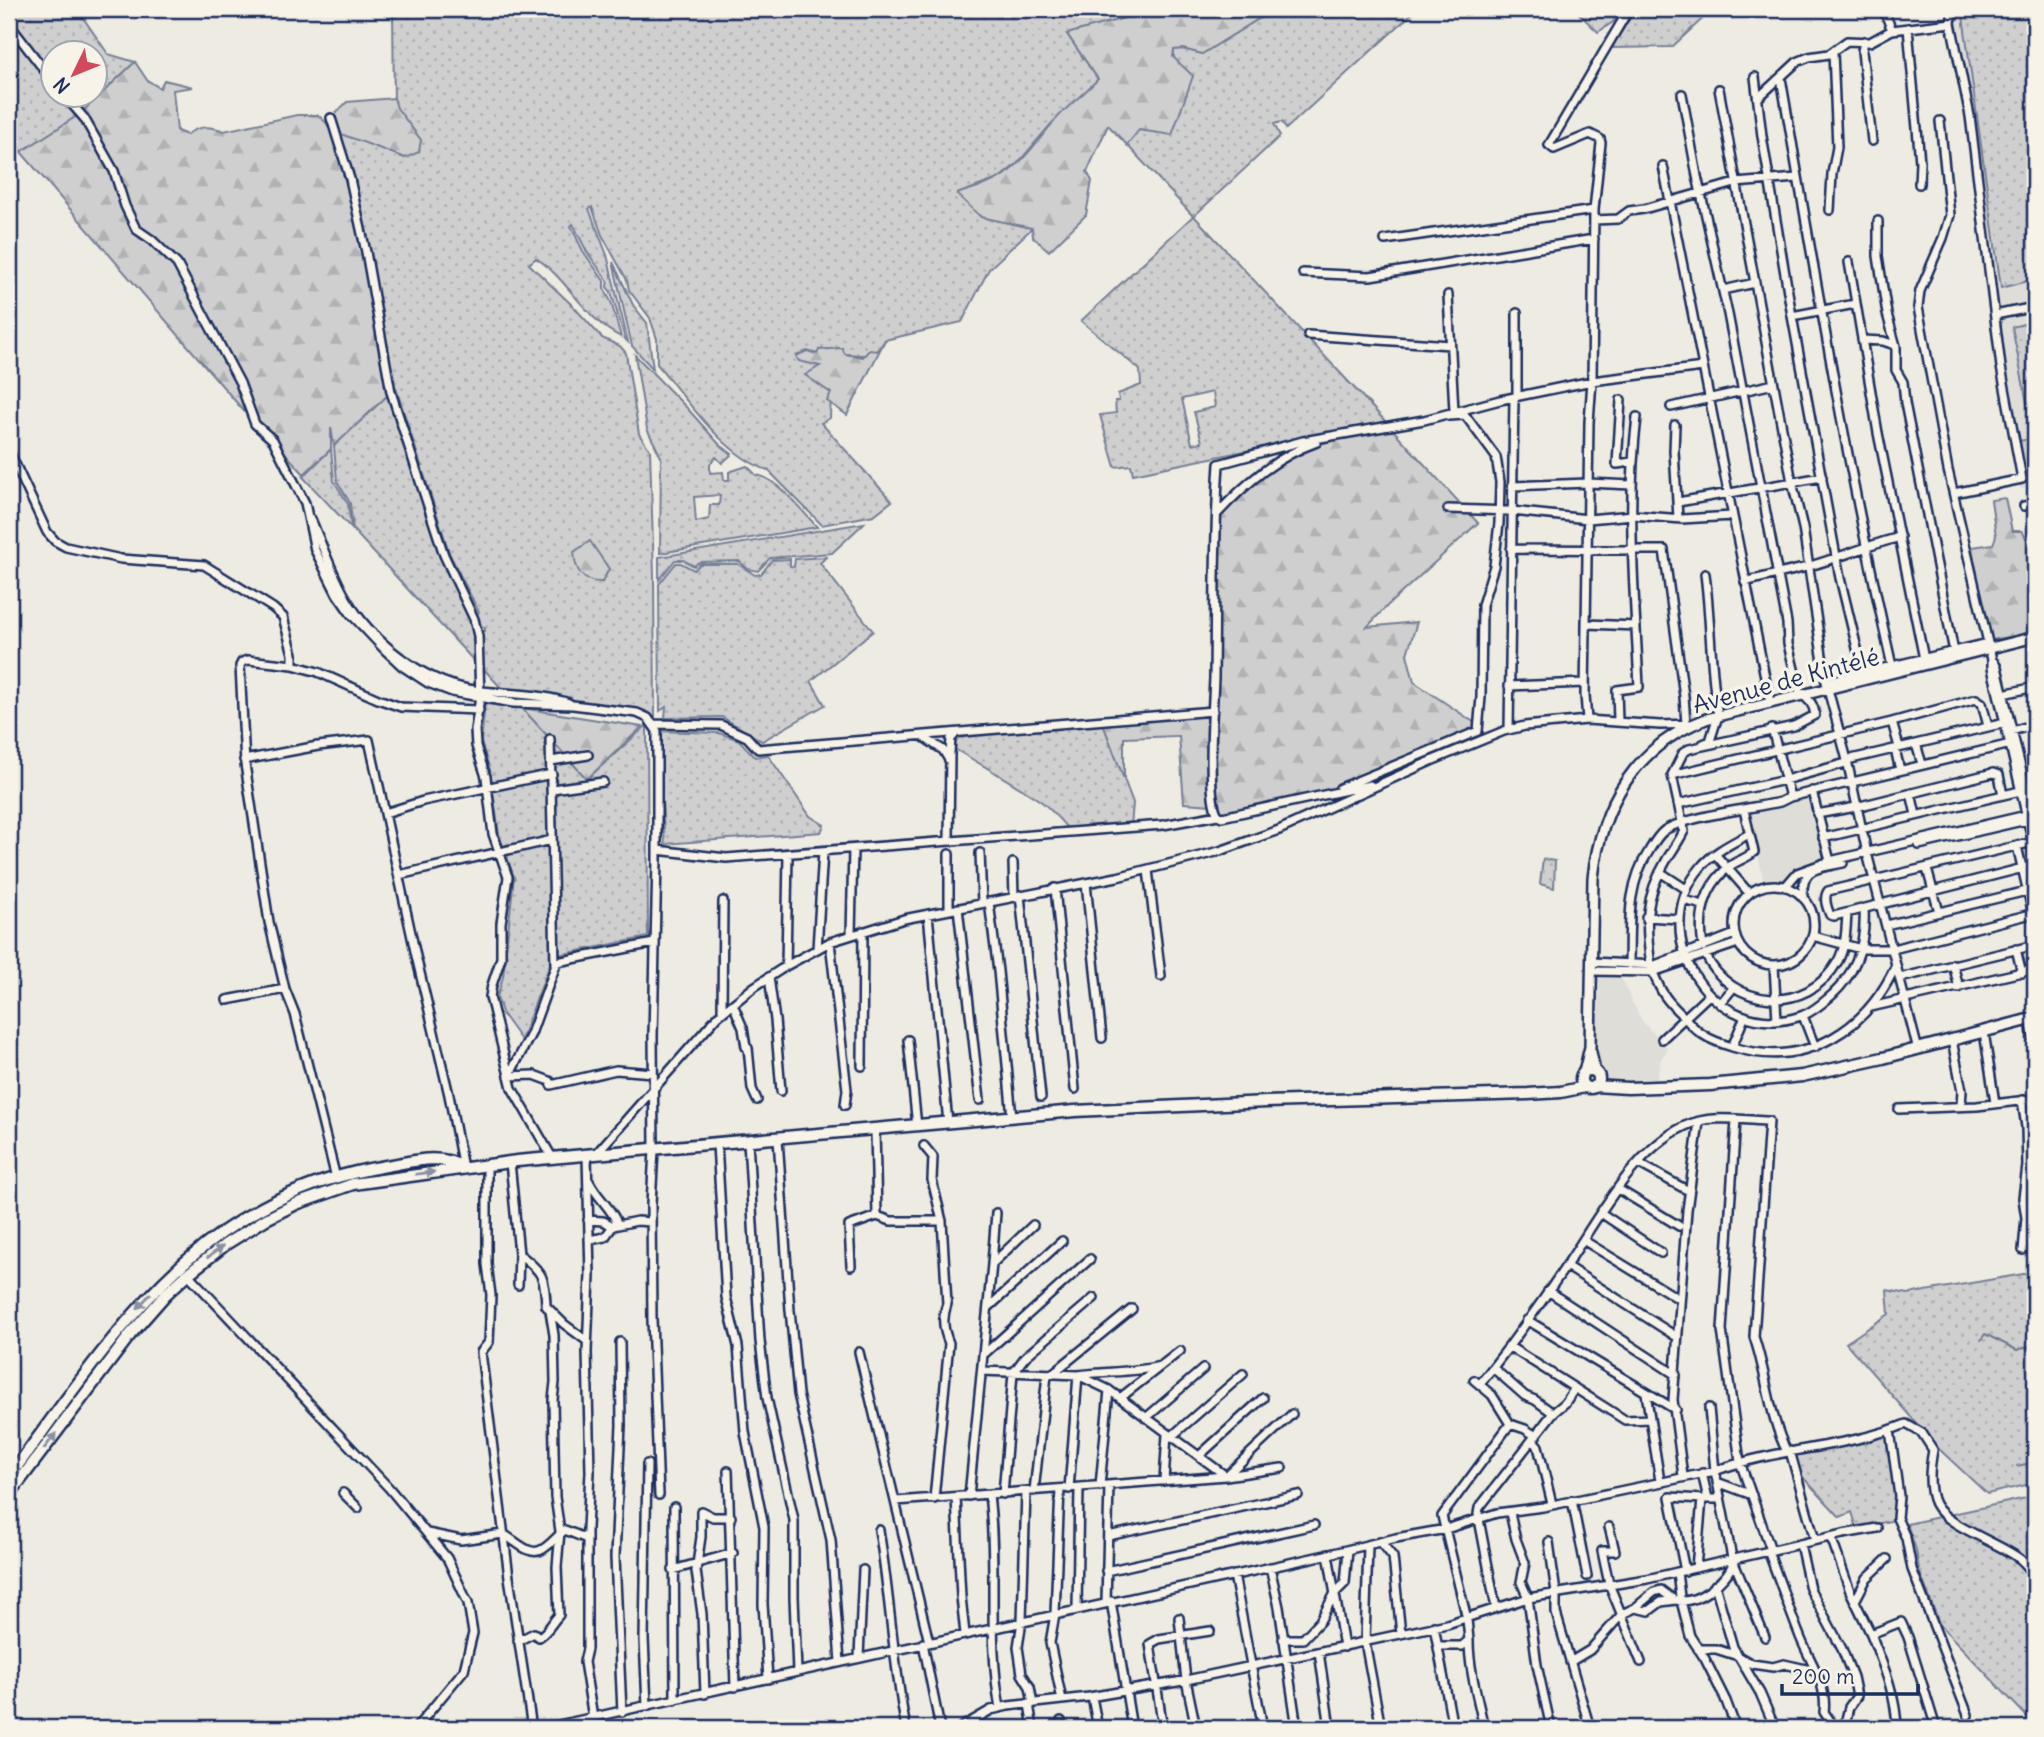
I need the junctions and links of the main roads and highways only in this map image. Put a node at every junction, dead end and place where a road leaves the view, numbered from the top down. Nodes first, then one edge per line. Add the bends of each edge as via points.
1 (2035, 638) edge
2 (2033, 1019) edge
3 (1590, 1080) junction
4 (463, 1168) junction
5 (9, 1477) edge
6 (9, 1495) edge

1 - 3 main road, Avenue de Kintélé via 1827,686 1689,724 1634,768 1610,806 1596,850
2 - 3 highway via 1802,1076 1628,1088
3 - 4 highway via 1564,1091 1502,1095 1075,1111
4 -> 5 highway via 453,1161 427,1160 294,1188 224,1231 173,1271 122,1326
6 -> 4 highway via 130,1335 166,1294 226,1244 296,1204 331,1191

